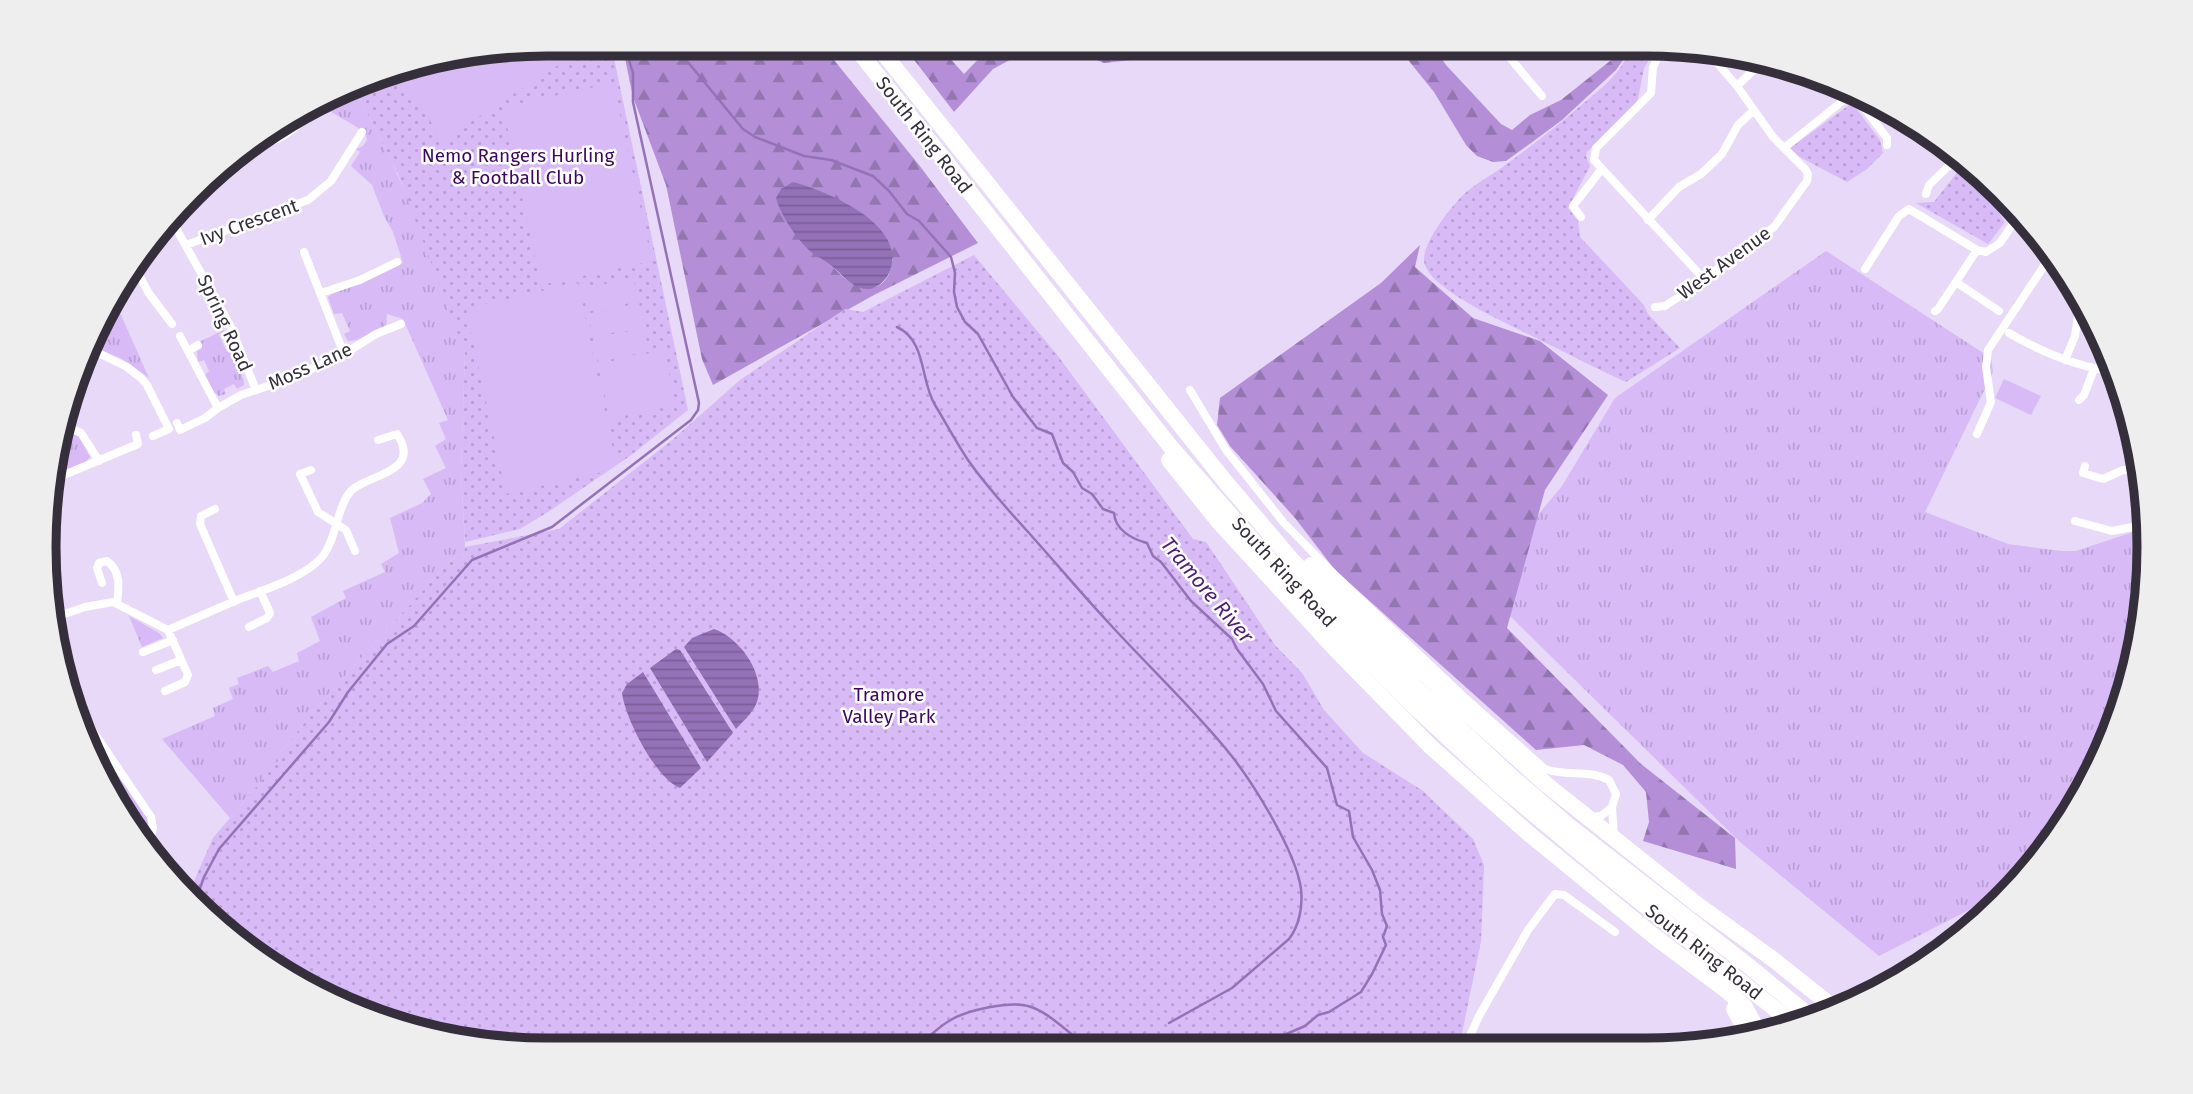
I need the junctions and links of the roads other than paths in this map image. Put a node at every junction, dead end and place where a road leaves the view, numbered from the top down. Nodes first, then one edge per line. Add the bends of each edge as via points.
1 (862, 56) edge
2 (886, 56) edge
3 (1508, 56) edge
4 (1658, 56) edge
5 (1715, 61) edge
6 (1755, 68) edge
7 (1737, 86) junction
8 (1542, 96) dead end
9 (1846, 99) edge
10 (1866, 108) edge
11 (1753, 111) junction
12 (299, 123) edge
13 (362, 132) dead end
14 (271, 141) edge
15 (1887, 145) dead end
16 (1784, 148) junction
17 (1952, 163) edge
18 (1601, 170) junction
19 (1926, 194) dead end
20 (1581, 217) dead end
21 (1648, 220) junction
22 (2014, 222) edge
23 (175, 226) edge
24 (186, 245) junction
25 (1977, 250) junction
26 (304, 252) dead end
27 (397, 262) dead end
28 (2046, 263) edge
29 (1865, 269) dead end
30 (139, 274) edge
31 (1703, 278) junction
32 (1956, 282) junction
33 (321, 293) junction
34 (1655, 307) dead end
35 (1935, 310) dead end
36 (1999, 311) dead end
37 (1063, 312) junction
38 (2078, 316) edge
39 (172, 324) dead end
40 (401, 324) dead end
41 (2009, 333) dead end
42 (180, 336) dead end
43 (198, 345) dead end
44 (188, 351) junction
45 (96, 352) edge
46 (344, 354) junction
47 (2065, 360) junction
48 (2094, 369) junction
49 (2104, 370) edge
50 (256, 390) junction
51 (1190, 390) dead end
52 (2078, 400) dead end
53 (218, 408) junction
54 (177, 423) dead end
55 (71, 428) edge
56 (1977, 434) dead end
57 (136, 435) dead end
58 (153, 436) dead end
59 (378, 440) dead end
60 (99, 461) junction
61 (2085, 466) dead end
62 (2131, 469) edge
63 (311, 470) dead end
64 (61, 476) edge
65 (1224, 480) junction
66 (215, 509) dead end
67 (2075, 521) dead end
68 (338, 524) junction
69 (2136, 526) edge
70 (355, 551) dead end
71 (1278, 569) junction
72 (102, 583) dead end
73 (260, 591) junction
74 (234, 602) junction
75 (117, 603) junction
76 (61, 615) edge
77 (249, 627) dead end
78 (168, 630) junction
79 (173, 640) junction
80 (1338, 651) junction
81 (143, 652) dead end
82 (181, 660) junction
83 (156, 670) dead end
84 (165, 691) dead end
85 (91, 730) edge
86 (1612, 807) junction
87 (1586, 817) junction
88 (151, 837) edge
89 (1617, 842) junction
90 (1615, 932) dead end
91 (1655, 937) junction
92 (1829, 1003) edge
93 (1805, 1012) edge
94 (1788, 1017) edge
95 (1755, 1026) edge
96 (1743, 1029) edge
97 (1469, 1038) edge

1 - 37 highway, South Ring Road
2 - 65 highway, South Ring Road
3 - 8 street
4 - 18 street via 1651,93 1596,148 1594,160
5 - 7 street, West Avenue
6 - 7 street
7 - 11 street, West Avenue
9 - 16 street
10 - 15 street via 1887,138
11 - 16 street, West Avenue
11 - 21 street via 1738,125 1722,154 1679,187
12 - 14 street
13 - 24 street, Ivy Crescent via 331,181 308,200
16 - 31 street, West Avenue via 1808,174 1801,191 1774,227
17 - 19 street via 1929,184
18 - 20 street via 1573,206
18 - 21 street
21 - 31 street
22 - 25 street via 1992,250
23 - 24 street, Spring Road
24 - 50 street, Spring Road via 230,325
25 - 29 street via 1909,209 1899,216
25 - 32 street
26 - 33 street
27 - 33 street
28 - 56 street via 1989,350 1986,367 1991,402
30 - 39 street
31 - 34 street, West Avenue via 1665,306
32 - 35 street
32 - 36 street
33 - 46 street
37 - 71 highway, South Ring Road via 1170,446
37 - 80 highway via 1102,373 1210,511
38 - 47 street
40 - 46 street, Moss Lane
41 - 47 street
42 - 44 street
43 - 44 street
44 - 53 street
45 - 58 street via 127,367 147,385 169,429
46 - 50 street, Moss Lane
47 - 48 street
48 - 49 street
48 - 52 street
50 - 53 street, Moss Lane
51 - 86 street via 1256,490 1337,576 1539,765 1609,780 1616,794
53 - 54 street, Moss Lane via 180,430
55 - 60 street via 81,433
57 - 60 street via 138,444
59 - 68 street via 397,434 404,454 391,472 350,492
60 - 64 street
61 - 62 street via 2083,473 2103,479
63 - 68 street via 300,474 312,502 321,515
65 - 87 highway via 1451,699
65 - 93 highway, South Ring Road via 1291,559 1512,777
66 - 74 street via 201,516 200,524
67 - 69 street via 2112,531
68 - 70 street via 346,530
68 - 73 street via 316,564
71 - 80 highway
71 - 94 highway, South Ring Road via 1499,785
72 - 75 street via 97,568 107,561 119,581
73 - 74 street
73 - 77 street via 270,613
74 - 78 street
75 - 76 street
75 - 78 street
78 - 79 street
79 - 81 street
79 - 82 street
80 - 91 highway via 1430,746
82 - 83 street
82 - 84 street via 187,680
85 - 88 street via 151,817
86 - 87 street via 1601,816
86 - 89 street
87 - 89 highway
89 - 92 highway
90 - 97 street via 1564,895 1555,894 1542,909
91 - 95 highway via 1745,1007
91 - 96 highway via 1731,1004

